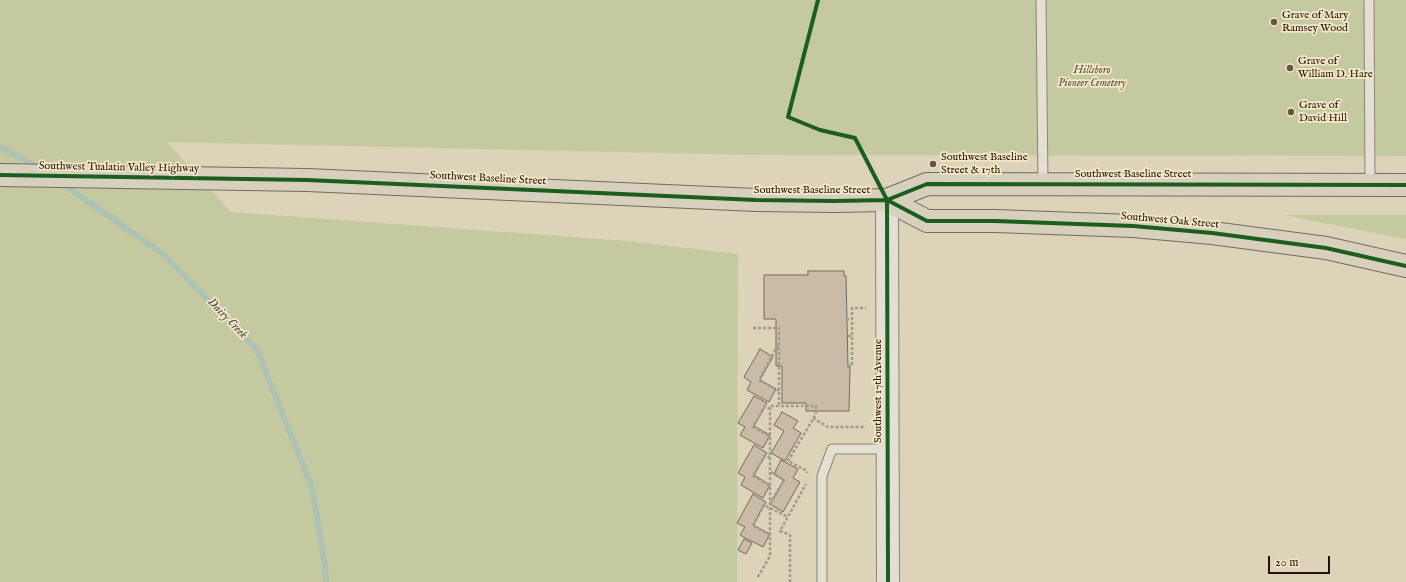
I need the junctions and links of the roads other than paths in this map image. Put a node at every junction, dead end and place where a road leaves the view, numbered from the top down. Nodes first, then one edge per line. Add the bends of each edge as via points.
1 (1041, 0) edge
2 (1369, 0) edge
3 (0, 176) edge
4 (239, 178) joint
5 (1043, 184) junction
6 (1370, 185) junction
7 (1406, 185) edge
8 (887, 200) junction
9 (1406, 266) edge
10 (888, 449) junction
11 (822, 582) edge
12 (888, 582) edge

1 - 5 lane
2 - 6 lane
3 - 4 highway, Southwest Tualatin Valley Highway
4 - 8 highway, Southwest Baseline Street via 756,200
5 - 6 highway, Southwest Baseline Street
5 - 8 highway, Southwest Baseline Street via 927,184
6 - 7 highway, Southwest Baseline Street
8 - 9 highway, Southwest Oak Street via 927,221 1133,226 1212,233 1326,248
8 - 10 street, Southwest 17th Avenue
10 - 11 lane via 832,449 822,476
10 - 12 street, Southwest 17th Avenue

